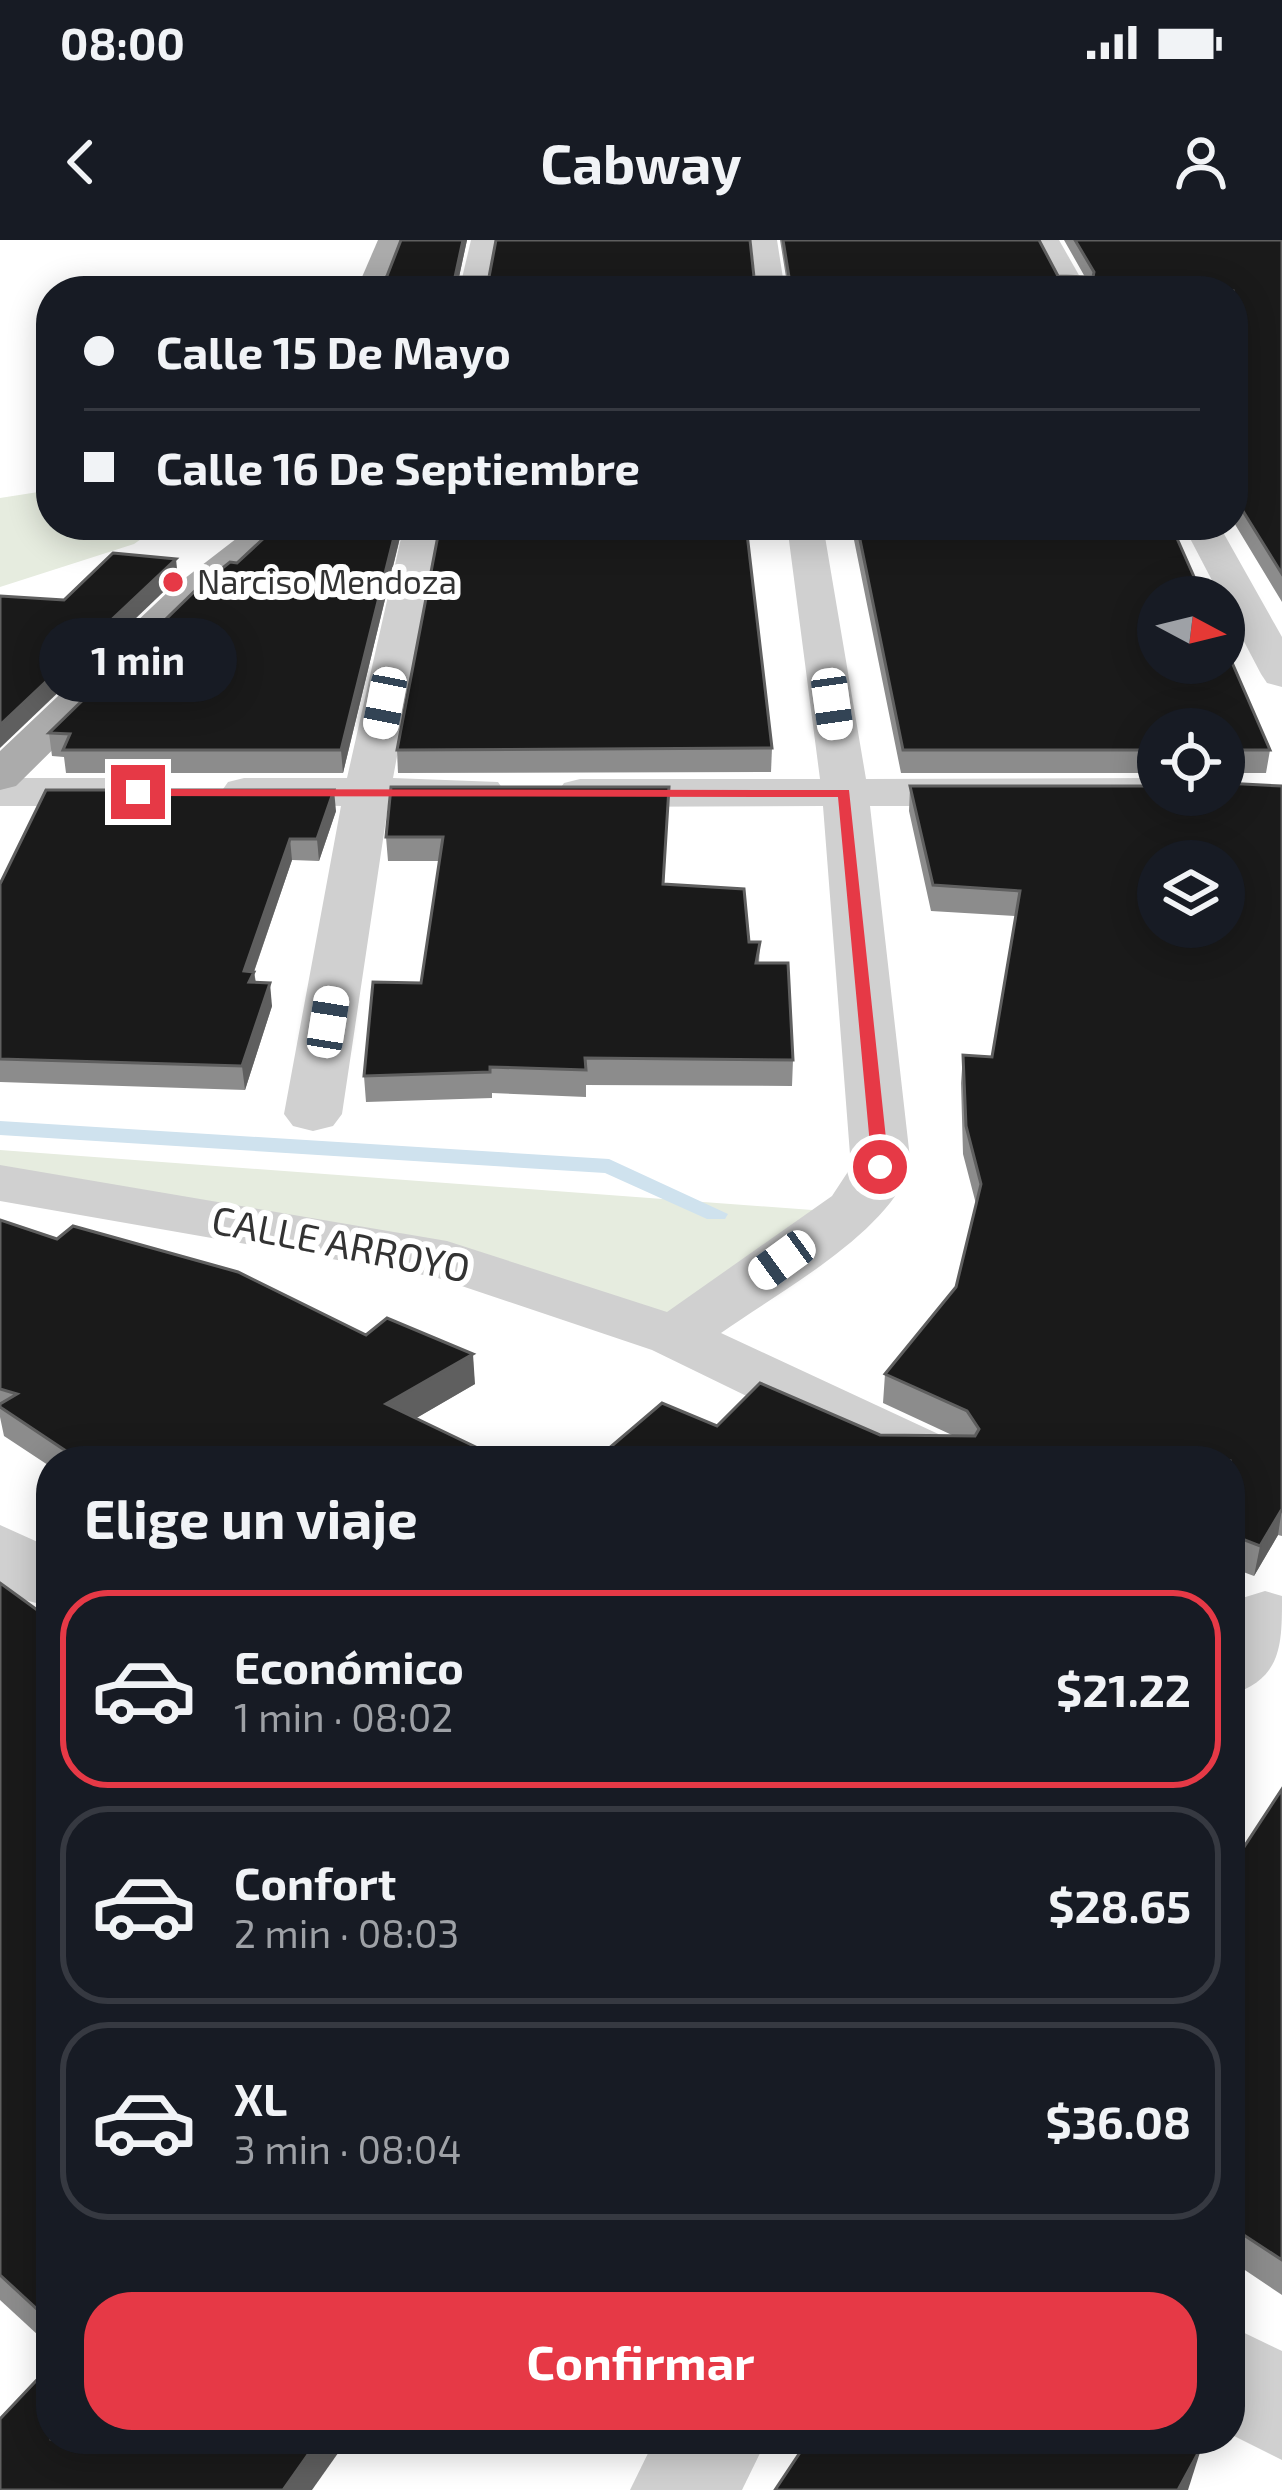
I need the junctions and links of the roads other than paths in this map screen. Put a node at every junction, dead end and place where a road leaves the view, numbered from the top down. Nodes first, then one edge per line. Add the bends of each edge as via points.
1 (391, 240) edge
2 (484, 240) edge
3 (764, 240) edge
4 (1046, 240) edge
5 (376, 276) edge
6 (476, 276) edge
7 (769, 276) edge
8 (1066, 276) edge
9 (258, 540) edge
10 (419, 540) edge
11 (808, 540) edge
12 (1209, 540) edge
13 (1282, 674) edge
14 (0, 776) edge
15 (0, 792) edge
16 (367, 792) junction
17 (1137, 792) edge
18 (844, 793) junction
19 (313, 1114) dead end
20 (0, 1183) edge
21 (675, 1336) junction
22 (906, 1446) edge
23 (0, 1549) edge
24 (36, 1572) edge
25 (1245, 2385) edge
26 (1282, 2411) edge
27 (706, 2454) edge
28 (683, 2490) edge

1 - 5 main road
2 - 6 street
3 - 7 street
4 - 8 street
9 - 14 main road via 184,597
10 - 16 street
11 - 18 street
12 - 13 street
15 - 16 street
16 - 18 street
16 - 19 street
17 - 18 street
18 - 21 street via 880,1167 872,1191 853,1209
20 - 21 street, CALLE ARROYO via 447,1260
21 - 22 street, CALLE ARROYO
23 - 24 street
25 - 26 street
27 - 28 street

